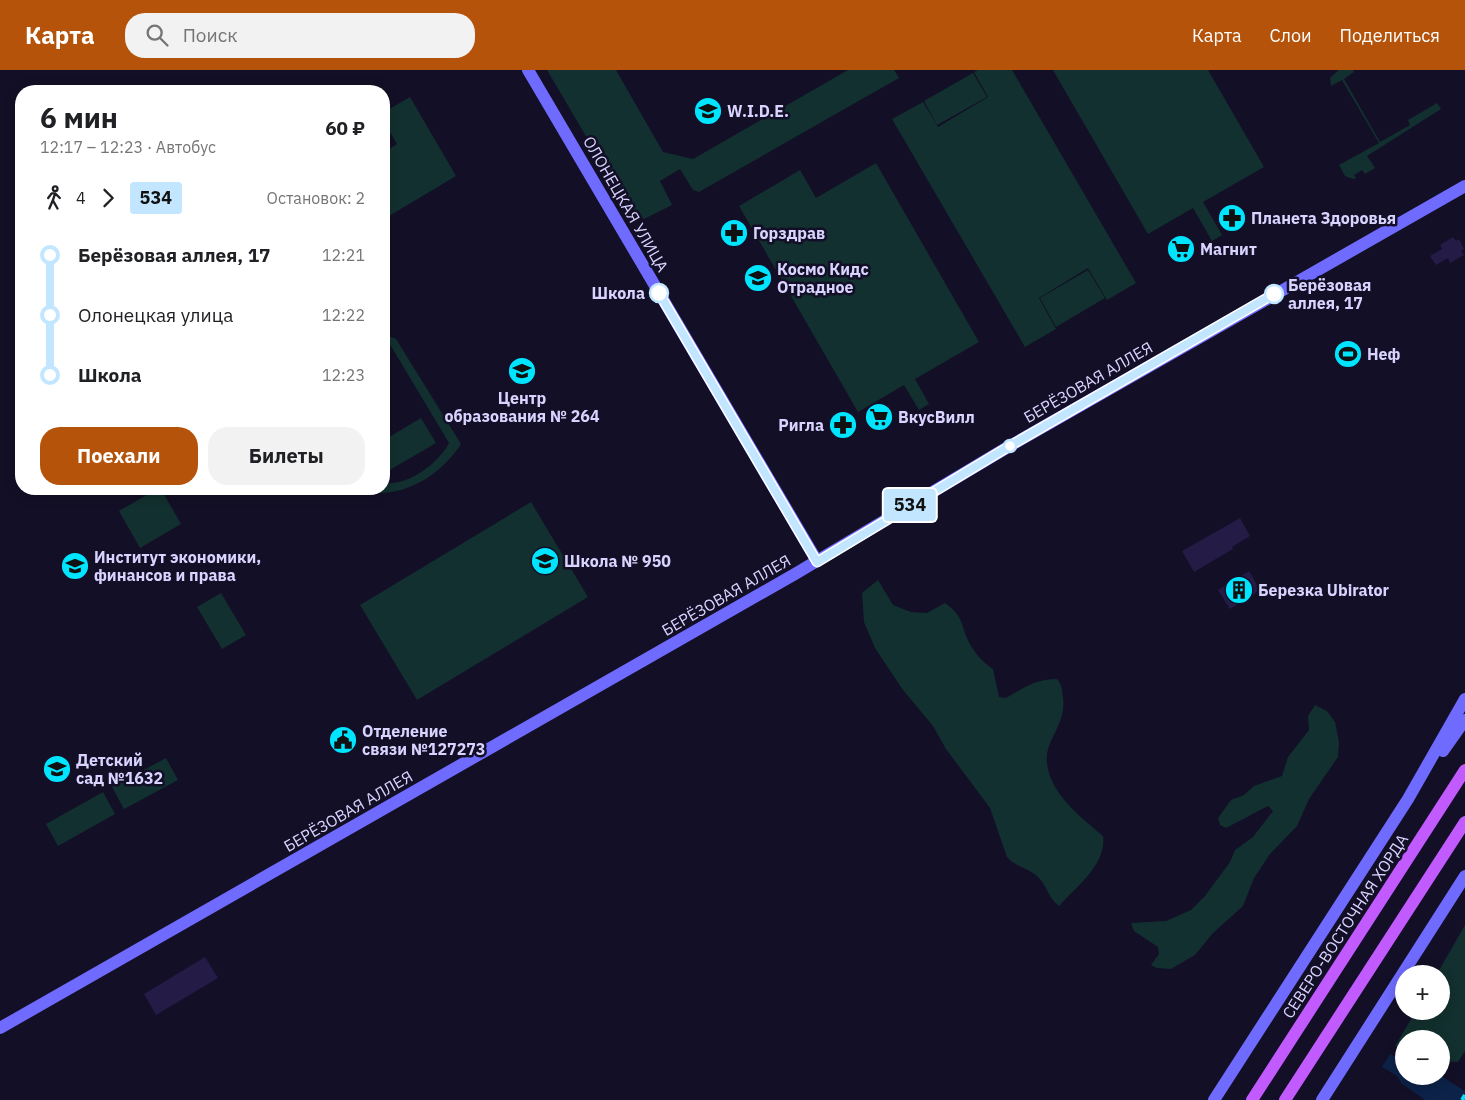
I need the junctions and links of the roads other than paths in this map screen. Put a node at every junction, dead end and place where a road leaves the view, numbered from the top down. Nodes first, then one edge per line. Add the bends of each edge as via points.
1 (528, 70) edge
2 (1465, 186) edge
3 (817, 562) junction
4 (1465, 699) edge
5 (1465, 720) edge
6 (1465, 770) edge
7 (1408, 799) junction
8 (1465, 822) edge
9 (1465, 876) edge
10 (0, 1028) edge
11 (1214, 1100) edge
12 (1252, 1100) edge
13 (1285, 1100) edge
14 (1322, 1100) edge

1 - 3 main road, ОЛОНЕЦКАЯ УЛИЦА
2 - 3 main road, БЕРЁЗОВАЯ АЛЛЕЯ via 1017,442
3 - 10 main road, БЕРЁЗОВАЯ АЛЛЕЯ
4 - 7 main road
5 - 7 main road
6 - 12 main road, СЕВЕРО-ВОСТОЧНАЯ ХОРДА
7 - 11 main road
8 - 13 main road
9 - 14 main road

